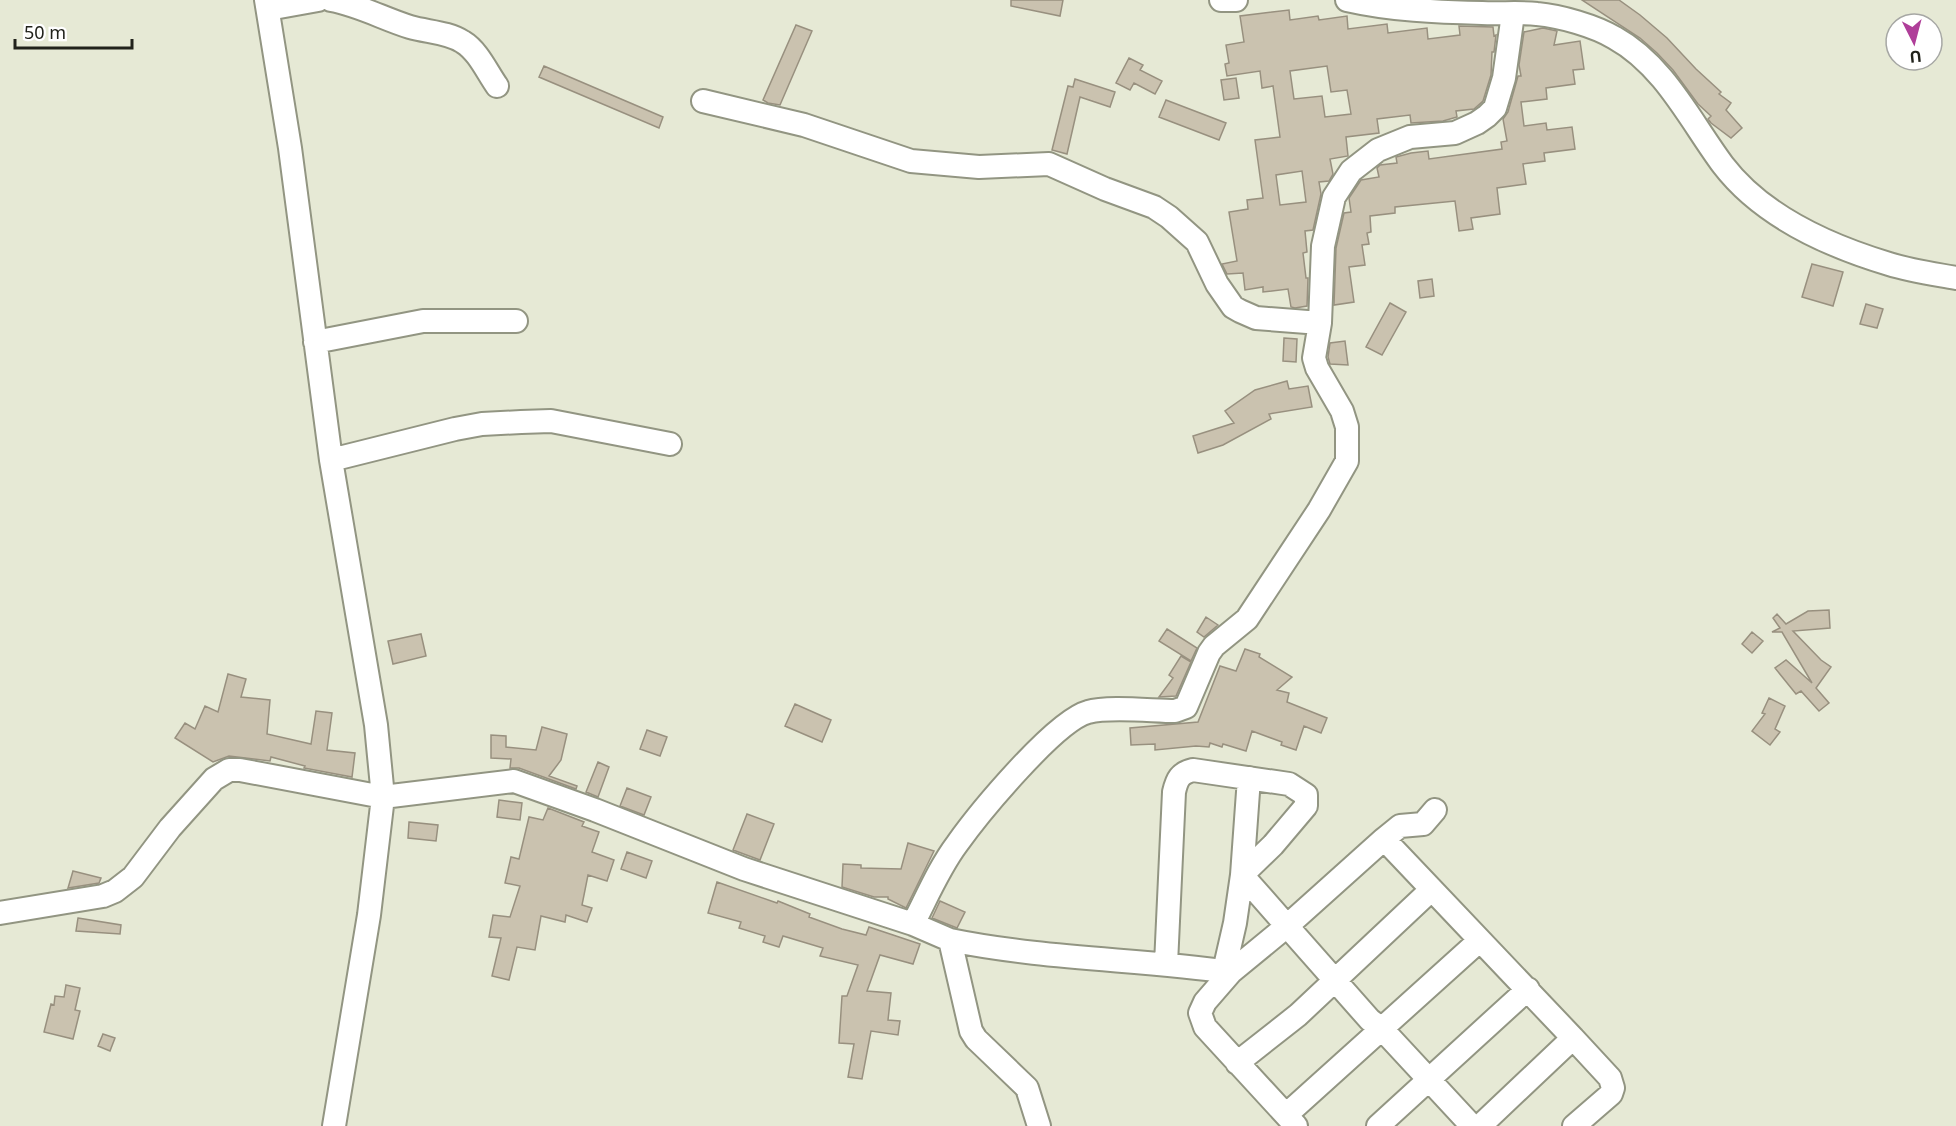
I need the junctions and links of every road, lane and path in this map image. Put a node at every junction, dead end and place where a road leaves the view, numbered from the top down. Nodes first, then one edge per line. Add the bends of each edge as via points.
1 (318, 0) edge
2 (331, 0) edge
3 (1221, 0) edge
4 (1236, 0) edge
5 (1347, 0) edge
6 (267, 5) edge
7 (1528, 9) edge
8 (497, 86) dead end
9 (703, 100) dead end
10 (1956, 278) edge
11 (516, 321) dead end
12 (1320, 323) junction
13 (315, 342) junction
14 (670, 444) dead end
15 (331, 460) junction
16 (1249, 778) junction
17 (383, 797) junction
18 (1435, 810) dead end
19 (1384, 838) junction
20 (1242, 875) junction
21 (1431, 890) junction
22 (0, 913) edge
23 (913, 924) junction
24 (1287, 926) junction
25 (950, 940) junction
26 (1479, 941) junction
27 (1166, 964) junction
28 (1228, 972) junction
29 (1336, 980) junction
30 (1528, 989) junction
31 (1382, 1029) junction
32 (1572, 1038) junction
33 (1237, 1063) junction
34 (1430, 1080) junction
35 (1291, 1121) edge
36 (334, 1126) edge
37 (1039, 1126) edge
38 (1378, 1126) edge
39 (1472, 1126) edge
40 (1480, 1126) edge
41 (1574, 1126) edge

1 - 6 street
2 - 8 street via 410,27 454,37 471,48
3 - 4 street
5 - 7 street via 1379,7
6 - 13 street
7 - 10 street via 1605,32 1630,48 1678,99 1732,175 1776,212 1851,252 1891,265
7 - 12 street via 1495,108 1487,116 1455,133 1395,141 1363,160 1340,187 1326,225
9 - 12 street via 804,125 911,160 980,167 1049,164 1170,217 1197,242 1217,284 1240,311 1256,318
11 - 13 street via 423,321
12 - 23 street via 1314,357 1344,417 1347,461 1247,619 1209,653 1190,704 1175,711 1089,711 1063,725 1014,775 958,843
13 - 15 street
14 - 15 street via 551,421 521,422 455,429
15 - 17 street via 376,725
16 - 20 street
16 - 20 street via 1290,784 1307,800 1273,845
16 - 27 street via 1193,770 1180,775 1176,783
17 - 22 street via 240,770 221,773 170,828 133,877 120,887 103,896
17 - 23 street via 514,782 744,869
17 - 36 street via 369,915
18 - 19 street via 1423,824 1400,826
19 - 21 street
19 - 24 street
20 - 24 street
20 - 28 street
21 - 26 street
21 - 29 street
23 - 25 street
24 - 28 street
24 - 29 street
25 - 27 street via 1021,951
25 - 37 street via 971,1031 1027,1088
26 - 30 street
26 - 31 street
27 - 28 street
28 - 33 street via 1200,1014 1205,1027
29 - 31 street
29 - 33 street
30 - 32 street
30 - 34 street
31 - 34 street
31 - 35 street
32 - 40 street
32 - 41 street via 1610,1078 1613,1088
33 - 35 street
34 - 38 street
34 - 39 street

